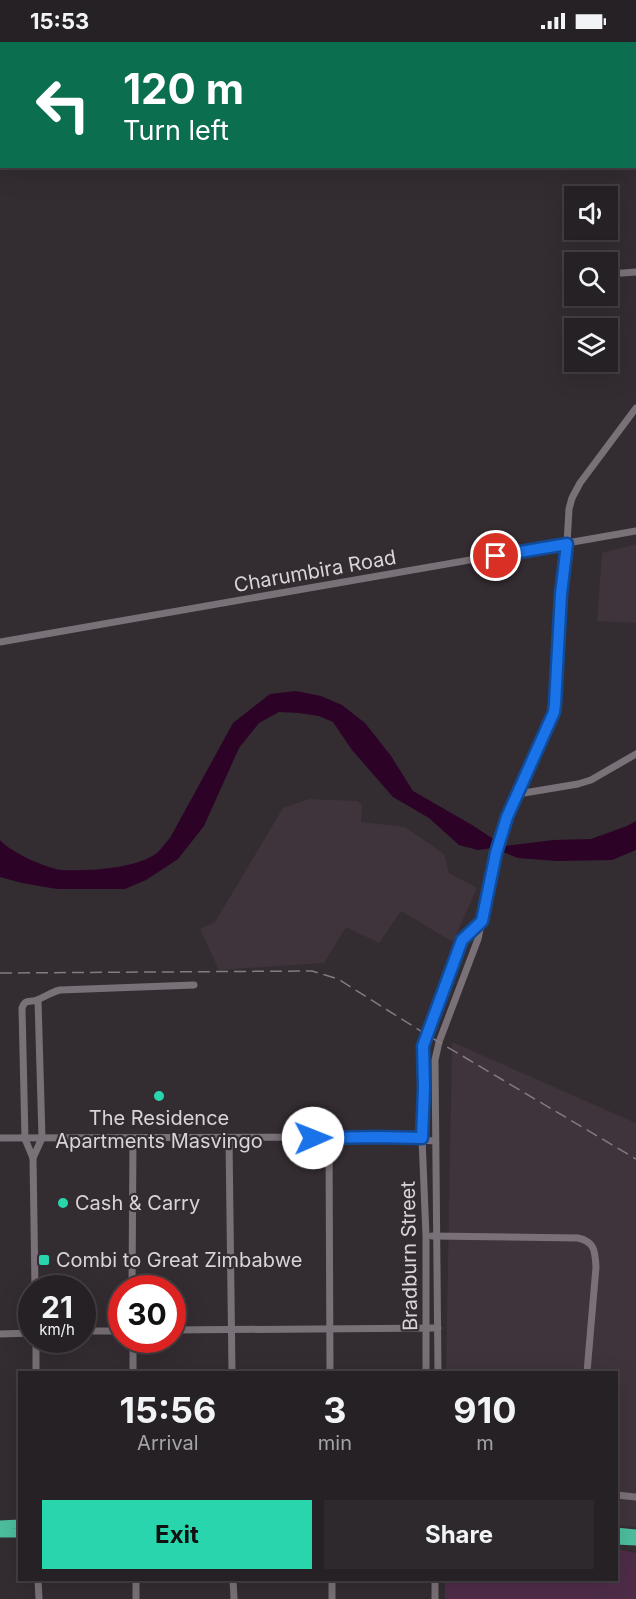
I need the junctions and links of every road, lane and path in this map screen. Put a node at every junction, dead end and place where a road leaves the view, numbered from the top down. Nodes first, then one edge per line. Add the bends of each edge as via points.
1 (636, 272) edge
2 (618, 273) edge
3 (636, 408) edge
4 (636, 531) edge
5 (567, 544) junction
6 (0, 642) edge
7 (636, 754) edge
8 (518, 794) junction
9 (482, 921) junction
10 (194, 985) dead end
11 (38, 1000) junction
12 (23, 1066) junction
13 (39, 1066) junction
14 (0, 1138) edge
15 (42, 1138) junction
16 (133, 1138) junction
17 (329, 1138) junction
18 (422, 1138) junction
19 (25, 1139) junction
20 (229, 1139) junction
21 (435, 1141) junction
22 (33, 1158) junction
23 (426, 1236) junction
24 (436, 1236) junction
25 (35, 1275) edge
26 (132, 1275) edge
27 (330, 1328) junction
28 (426, 1328) junction
29 (438, 1328) junction
30 (186, 1330) edge
31 (232, 1330) junction
32 (18, 1333) edge
33 (0, 1334) edge
34 (36, 1353) edge
35 (132, 1353) edge
36 (36, 1371) edge
37 (133, 1371) edge
38 (232, 1371) edge
39 (330, 1371) edge
40 (426, 1371) edge
41 (438, 1371) edge
42 (587, 1371) edge
43 (618, 1495) edge
44 (636, 1497) edge
45 (18, 1524) edge
46 (0, 1525) edge
47 (618, 1532) edge
48 (0, 1533) edge
49 (18, 1533) edge
50 (636, 1534) edge
51 (618, 1540) edge
52 (636, 1541) edge
53 (38, 1581) edge
54 (136, 1581) edge
55 (233, 1581) edge
56 (332, 1581) edge
57 (435, 1581) edge
58 (39, 1599) edge
59 (136, 1599) edge
60 (234, 1599) edge
61 (332, 1599) edge
62 (435, 1599) edge

1 - 2 street
3 - 5 street, Bradburn Street via 572,498
4 - 5 street, Charumbira Road
5 - 6 street, Charumbira Road
5 - 8 street, Bradburn Street via 554,712
7 - 8 street via 591,780
8 - 9 street, Bradburn Street via 500,838
9 - 18 street, Bradburn Street via 462,940 423,1046
9 - 21 street, Bradburn Street via 435,1060
10 - 11 street via 60,990
11 - 12 street via 28,1000 22,1008
11 - 13 street
12 - 13 street
12 - 19 street
13 - 15 street
14 - 19 street
15 - 16 street
15 - 19 street
15 - 22 street
16 - 20 street
16 - 26 street
17 - 18 street
17 - 20 street
17 - 27 street
18 - 21 street
18 - 23 street, Bradburn Street
19 - 22 street
20 - 31 street
21 - 24 street, Bradburn Street
22 - 25 street
23 - 24 street
23 - 28 street, Bradburn Street
24 - 29 street, Bradburn Street
24 - 42 street via 587,1240 595,1252 596,1267
27 - 28 street
27 - 31 street
27 - 39 street
28 - 29 street
28 - 40 street, Bradburn Street
29 - 41 street, Bradburn Street
30 - 31 street
31 - 38 street
32 - 33 street
34 - 36 street
35 - 37 street
43 - 44 street
45 - 46 highway
47 - 50 highway
48 - 49 highway
51 - 52 highway
53 - 58 street
54 - 59 street
55 - 60 street
56 - 61 street
57 - 62 street

